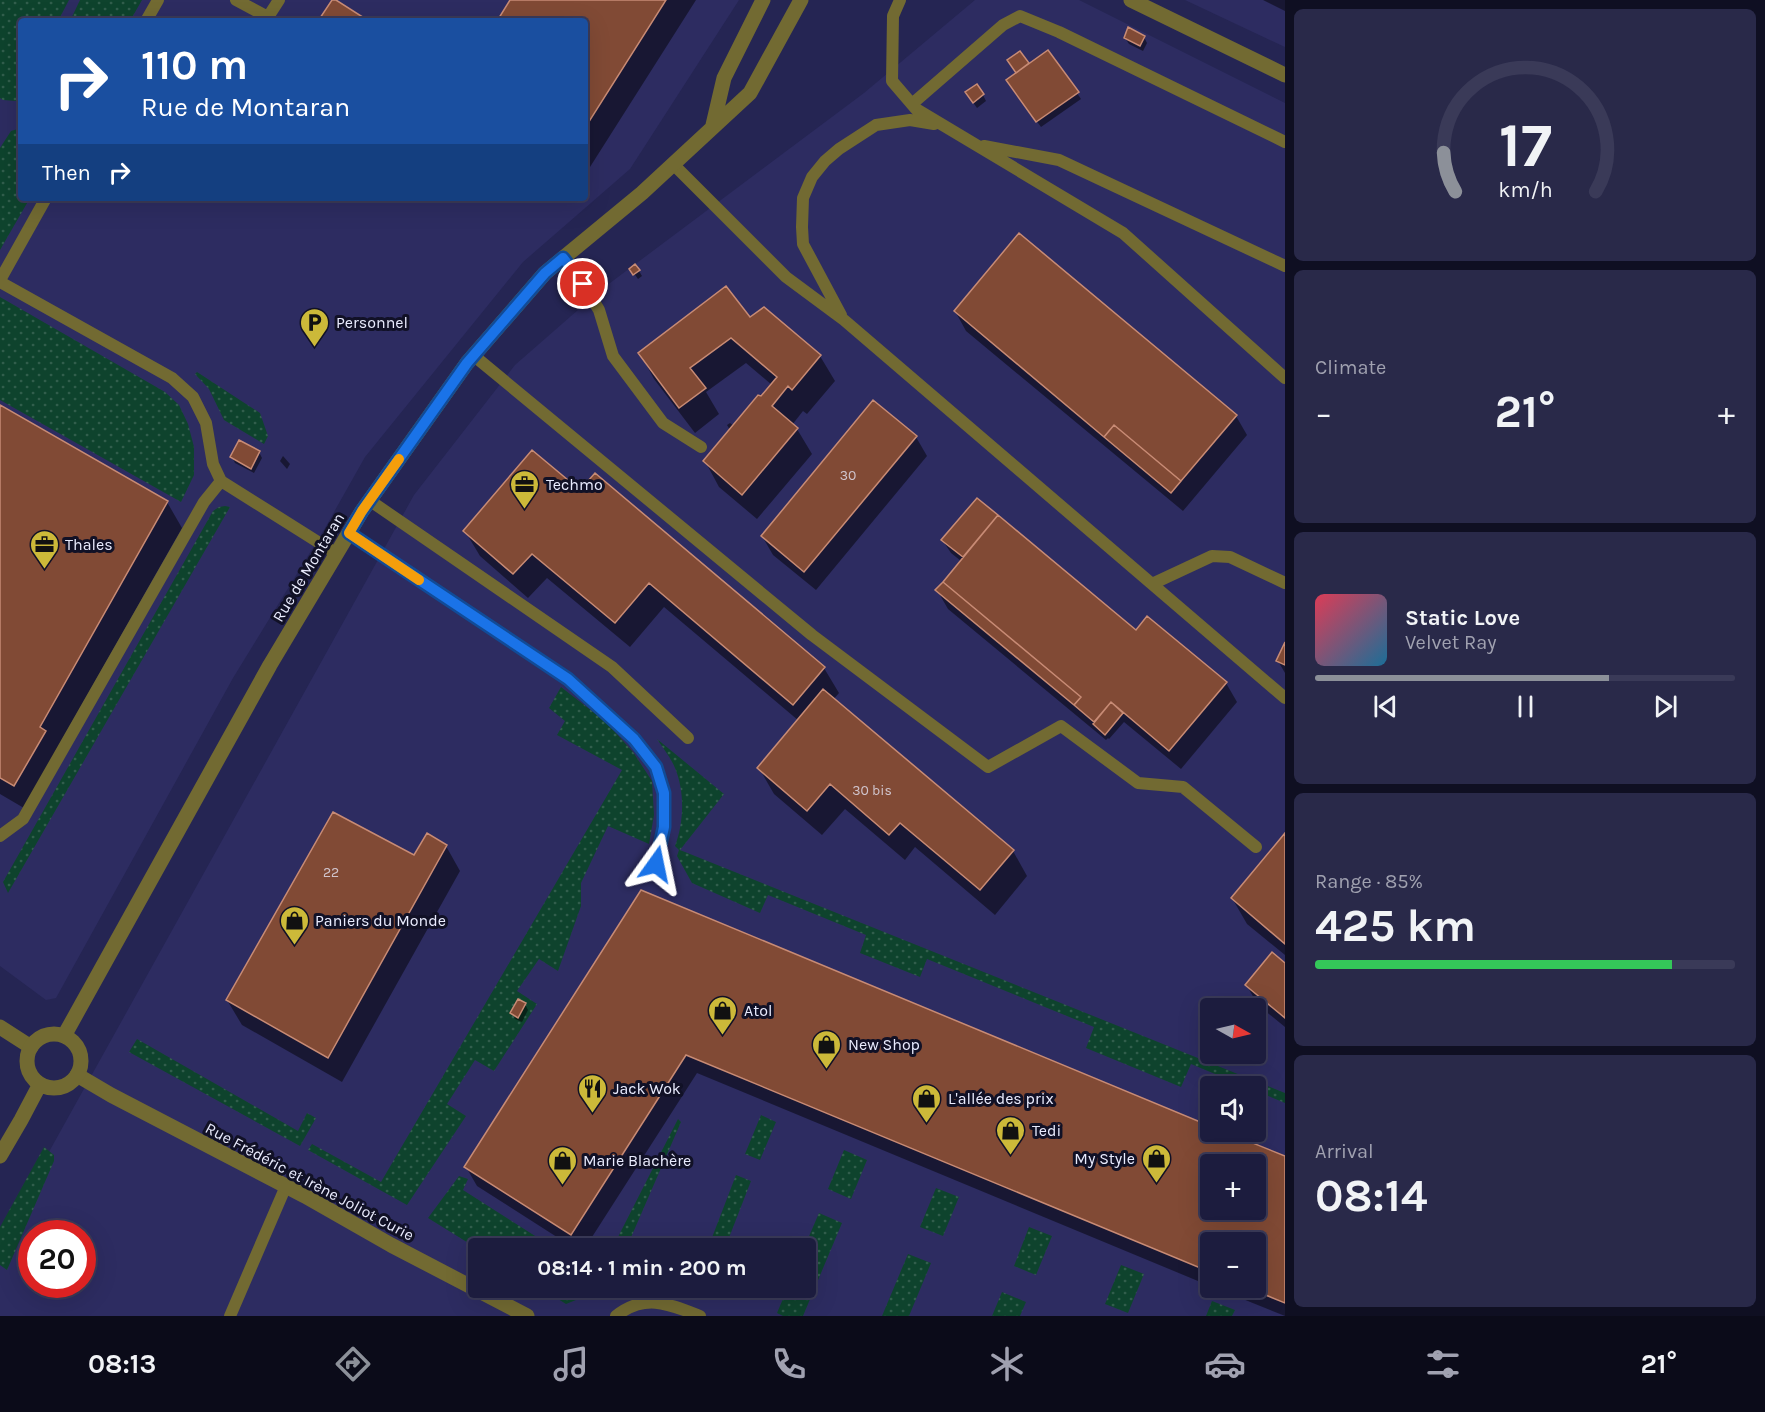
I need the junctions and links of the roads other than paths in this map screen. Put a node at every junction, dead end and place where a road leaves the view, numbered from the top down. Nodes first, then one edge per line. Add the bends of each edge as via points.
1 (158, 0) edge
2 (236, 0) edge
3 (279, 0) edge
4 (763, 0) edge
5 (801, 0) edge
6 (900, 0) edge
7 (1131, 0) edge
8 (148, 18) edge
9 (1285, 75) edge
10 (912, 104) junction
11 (941, 124) junction
12 (713, 125) junction
13 (1285, 142) edge
14 (975, 144) junction
15 (673, 164) junction
16 (44, 201) edge
17 (563, 258) junction
18 (1285, 266) edge
19 (0, 281) edge
20 (844, 320) junction
21 (474, 355) junction
22 (1285, 378) edge
23 (701, 447) dead end
24 (221, 481) junction
25 (369, 500) junction
26 (349, 533) junction
27 (337, 554) junction
28 (1285, 583) edge
29 (1152, 584) junction
30 (1285, 698) edge
31 (688, 738) dead end
32 (0, 836) edge
33 (1256, 847) dead end
34 (656, 864) dead end
35 (0, 1027) edge
36 (64, 1036) junction
37 (31, 1047) junction
38 (77, 1075) junction
39 (39, 1084) junction
40 (0, 1156) edge
41 (286, 1186) junction
42 (230, 1316) edge
43 (527, 1316) edge
44 (616, 1316) edge
45 (700, 1316) edge

1 - 8 lane
2 - 3 lane via 268,17
4 - 12 street via 724,78
5 - 12 street, Rue de Montaran via 750,93
6 - 10 lane via 893,16 892,81
7 - 9 street
10 - 11 lane
10 - 13 lane via 1003,25 1020,16
11 - 14 lane
11 - 20 lane via 910,120 876,125 839,149 812,177 803,198 803,244
12 - 15 street, Rue de Montaran
14 - 18 lane via 1059,160
14 - 22 lane via 1123,233
15 - 17 street, Rue de Montaran
15 - 20 lane via 786,277
16 - 19 lane
17 - 21 street, Rue de Montaran via 545,273
17 - 23 lane via 599,310 613,356 663,423
19 - 24 lane via 172,378 193,397 206,423 213,464
20 - 29 lane
21 - 25 street, Rue de Montaran
21 - 33 lane via 812,634 988,767 1061,726 1138,783 1183,787
24 - 27 lane
24 - 32 lane via 204,502 23,819
25 - 26 street, Rue de Montaran
25 - 31 lane via 612,668
26 - 27 street, Rue de Montaran
26 - 34 lane via 568,679 634,739 656,767 664,793 664,827
27 - 36 street, Rue de Montaran via 270,665
28 - 29 lane via 1230,557 1212,556
29 - 30 lane
35 - 37 street
36 - 37 street via 42,1037
36 - 38 street via 72,1041 80,1057
37 - 39 street via 27,1063
38 - 39 street via 56,1088
38 - 41 street, Rue Frédéric et Irène Joliot Curie
39 - 40 street
41 - 42 lane
41 - 43 street, Rue Frédéric et Irène Joliot Curie
44 - 45 lane via 641,1302 668,1303

